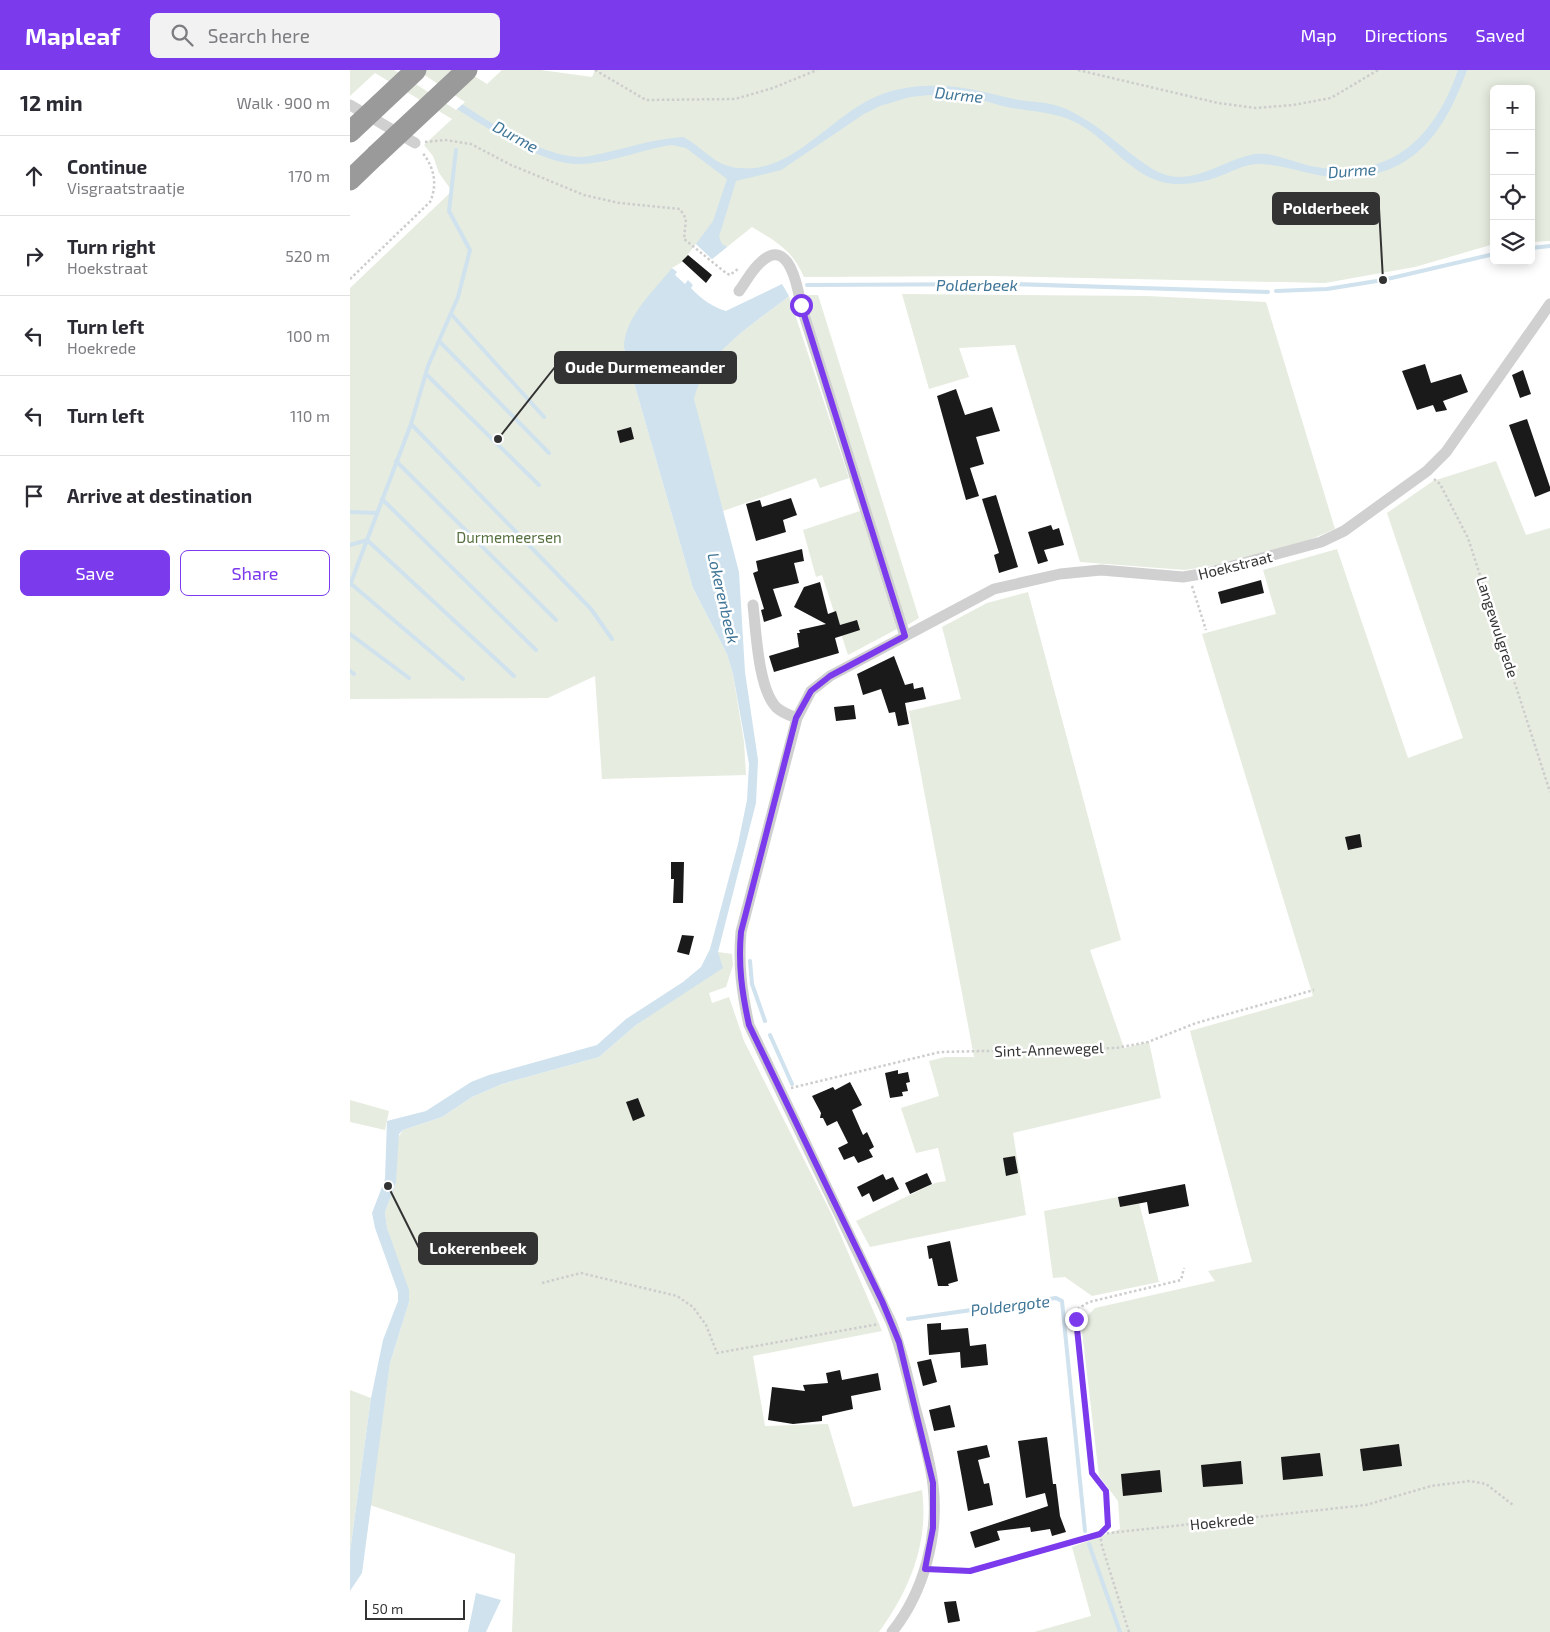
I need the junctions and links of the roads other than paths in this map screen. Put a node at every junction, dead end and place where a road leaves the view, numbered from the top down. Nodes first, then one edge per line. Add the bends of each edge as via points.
1 (416, 70) edge
2 (467, 70) edge
3 (350, 105) edge
4 (350, 132) edge
5 (415, 143) road end
6 (350, 180) edge
7 (739, 291) dead end
8 (1550, 304) edge
9 (753, 605) dead end
10 (905, 636) junction
11 (796, 718) junction
12 (892, 1632) edge

1 - 4 highway, bridge
2 - 6 highway, bridge
3 - 5 street
7 - 10 street via 760,262 768,257 778,257 788,263 796,276 801,305
8 - 10 street, Hoekstraat via 1446,452 1427,471 1344,532 1321,542 1208,573 1188,576 1101,570 1030,580 994,589
9 - 11 street via 762,676 775,706
10 - 11 street, Hoekstraat via 830,676 811,691
11 - 12 street, Hoekstraat via 741,932 740,988 749,1025 899,1342 933,1483 933,1528 925,1569

